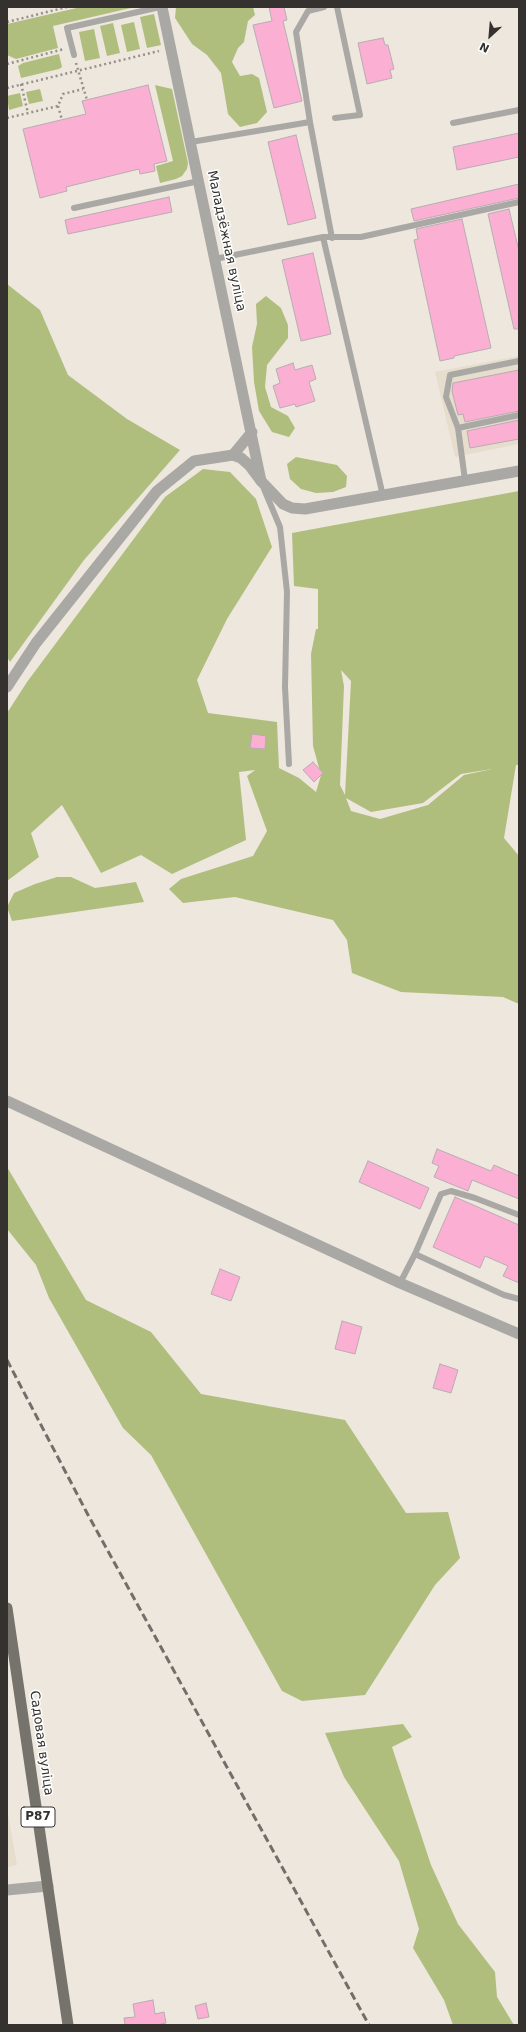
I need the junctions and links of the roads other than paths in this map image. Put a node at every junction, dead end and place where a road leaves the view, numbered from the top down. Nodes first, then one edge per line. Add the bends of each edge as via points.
1 (161, 7) edge
2 (324, 7) edge
3 (337, 7) edge
4 (74, 55) road end
5 (519, 110) edge
6 (335, 118) dead end
7 (310, 122) junction
8 (453, 123) dead end
9 (191, 142) junction
10 (199, 181) junction
11 (519, 202) edge
12 (74, 208) dead end
13 (323, 237) junction
14 (332, 238) junction
15 (215, 259) junction
16 (519, 361) edge
17 (519, 414) edge
18 (458, 428) junction
19 (252, 432) junction
20 (233, 455) junction
21 (519, 471) edge
22 (465, 480) junction
23 (261, 481) junction
24 (383, 496) junction
25 (7, 687) edge
26 (289, 764) dead end
27 (7, 1101) edge
28 (519, 1216) edge
29 (415, 1254) junction
30 (400, 1282) junction
31 (519, 1299) edge
32 (518, 1336) edge
33 (7, 1608) edge
34 (48, 1886) junction
35 (7, 1890) edge
36 (68, 2025) edge

1 - 4 lane via 67,28
1 - 9 street, Маладзёжная вуліца
2 - 7 lane via 308,11 296,32
3 - 6 lane via 360,115
5 - 8 lane
7 - 9 lane
7 - 14 lane
9 - 10 street, Маладзёжная вуліца
10 - 12 lane
10 - 15 street, Маладзёжная вуліца
11 - 14 lane via 361,237
13 - 14 lane
13 - 15 lane
13 - 24 lane
15 - 19 street, Маладзёжная вуліца
16 - 18 lane via 450,375 446,397
17 - 18 lane
18 - 22 lane
19 - 20 street
19 - 23 street, Маладзёжная вуліца
20 - 23 street via 249,465
20 - 25 street via 194,462 157,491 36,643
21 - 22 street
22 - 24 street
23 - 24 street via 283,504 306,510
23 - 26 lane via 280,527 287,592 285,687
27 - 30 street
28 - 29 lane via 451,1191 441,1194
29 - 30 lane
29 - 31 lane
30 - 32 street
33 - 34 main road, Садовая вуліца / Р87
34 - 35 street
34 - 36 main road, Садовая вуліца / Р87

